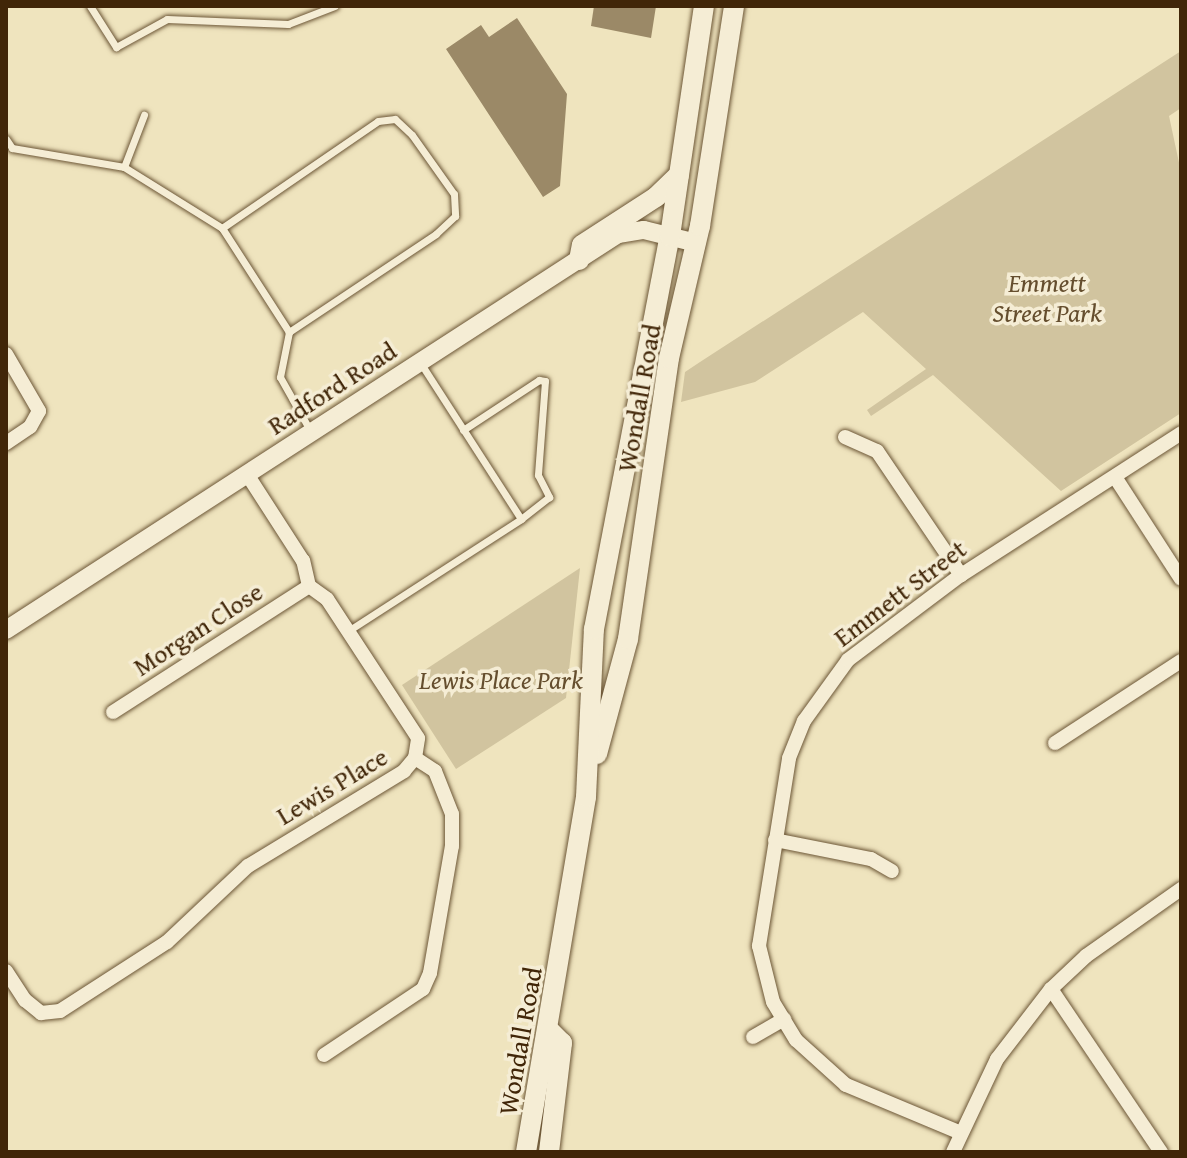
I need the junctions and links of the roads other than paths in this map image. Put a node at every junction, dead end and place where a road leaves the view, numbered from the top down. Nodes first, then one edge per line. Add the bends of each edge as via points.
1 (90, 6) edge
2 (704, 6) edge
3 (734, 6) edge
4 (333, 7) edge
5 (144, 115) dead end
6 (6, 139) edge
7 (124, 167) junction
8 (679, 175) junction
9 (222, 228) junction
10 (670, 236) junction
11 (696, 243) junction
12 (579, 260) junction
13 (289, 332) junction
14 (6, 354) edge
15 (420, 362) junction
16 (463, 430) junction
17 (311, 432) junction
18 (1181, 433) edge
19 (845, 437) dead end
20 (6, 443) edge
21 (247, 474) junction
22 (1115, 477) junction
23 (521, 519) junction
24 (961, 575) junction
25 (1181, 579) edge
26 (309, 586) junction
27 (6, 630) edge
28 (348, 631) junction
29 (594, 636) junction
30 (628, 639) junction
31 (1181, 661) edge
32 (113, 712) dead end
33 (1055, 743) dead end
34 (415, 758) junction
35 (586, 797) junction
36 (775, 840) junction
37 (892, 871) dead end
38 (1181, 889) edge
39 (6, 971) edge
40 (1051, 989) junction
41 (784, 1019) junction
42 (550, 1031) junction
43 (753, 1037) dead end
44 (324, 1055) dead end
45 (961, 1133) junction
46 (526, 1152) edge
47 (549, 1152) edge
48 (953, 1152) edge
49 (1161, 1152) edge

1 - 4 lane via 116,47 167,19 288,24
2 - 8 main road, Wondall Road
3 - 11 main road, Wondall Road
5 - 7 lane
6 - 7 lane via 12,148
7 - 9 lane
8 - 10 main road, Wondall Road
8 - 12 main road via 656,197 582,245
9 - 13 lane
9 - 13 lane via 378,121 395,119 412,135 454,194 455,216 436,234
10 - 11 street, Radford Road
10 - 12 street, Radford Road via 635,229
10 - 29 main road, Wondall Road
11 - 30 main road, Wondall Road via 669,358
12 - 15 street, Radford Road
13 - 17 lane via 280,377
14 - 20 street via 36,401 37,421
15 - 16 lane
15 - 17 street, Radford Road
16 - 23 lane
16 - 23 lane via 545,381 538,475 549,497
17 - 21 street, Radford Road
18 - 22 street, Emmett Street
19 - 24 street via 877,451
21 - 26 street, Lewis Place via 303,561
21 - 27 street, Radford Road
22 - 24 street, Emmett Street
22 - 25 street
23 - 28 lane
24 - 36 street, Emmett Street via 848,660 824,688 789,758
26 - 28 street, Lewis Place via 327,599
26 - 32 street, Morgan Close
28 - 34 street, Lewis Place via 418,738
29 - 30 main road via 608,643
29 - 35 main road, Wondall Road
30 - 35 main road, Wondall Road
31 - 33 street
34 - 39 street, Lewis Place via 404,771 248,866 167,942 91,995 60,1011 41,1013
34 - 44 street via 435,771 452,814 452,846 430,973 423,989
35 - 42 main road, Wondall Road
36 - 37 street via 871,859
36 - 41 street, Emmett Street via 759,946 764,975
38 - 40 street via 1086,956
40 - 45 street via 997,1059
40 - 49 street
41 - 43 street
41 - 45 street, Emmett Street via 796,1040 846,1085
42 - 46 main road, Wondall Road
42 - 47 main road via 562,1043
45 - 48 street

